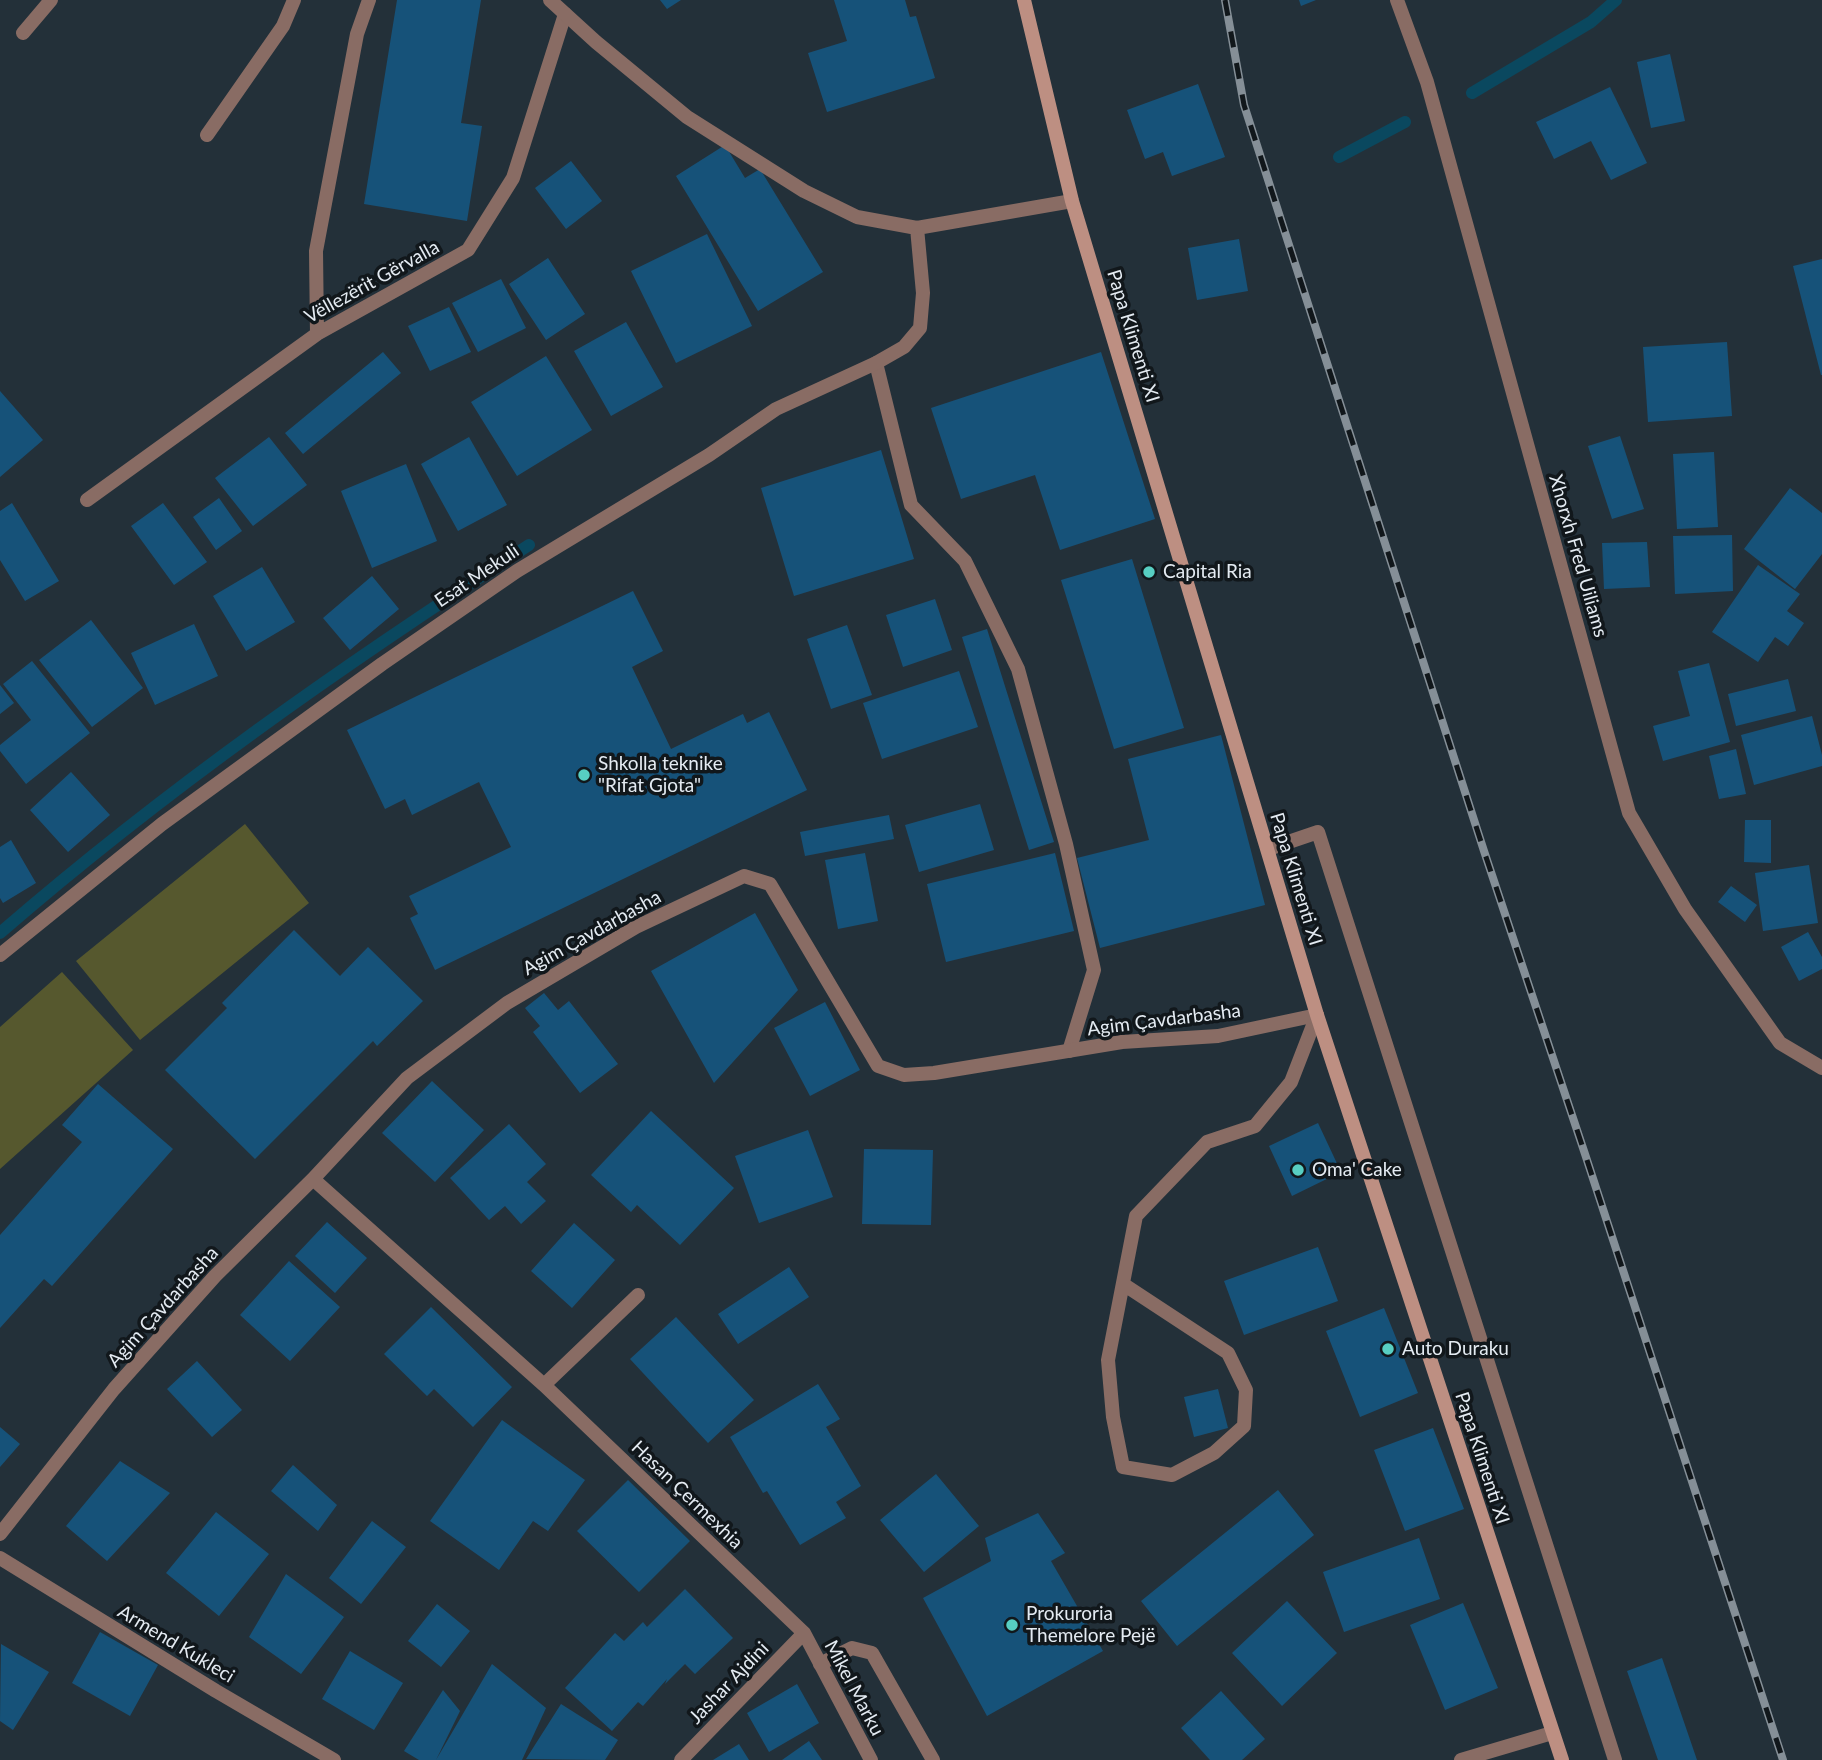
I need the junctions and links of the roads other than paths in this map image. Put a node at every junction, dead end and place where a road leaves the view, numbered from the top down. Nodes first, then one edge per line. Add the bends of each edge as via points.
1 (51, 0) edge
2 (294, 0) edge
3 (369, 0) edge
4 (550, 0) edge
5 (1024, 0) edge
6 (1397, 0) edge
7 (565, 14) junction
8 (23, 33) dead end
9 (207, 135) dead end
10 (1072, 201) junction
11 (917, 228) junction
12 (317, 334) junction
13 (876, 363) junction
14 (87, 500) dead end
15 (1268, 849) junction
16 (0, 955) edge
17 (1317, 1015) junction
18 (1069, 1051) junction
19 (1822, 1068) edge
20 (313, 1179) junction
21 (1123, 1284) junction
22 (638, 1295) dead end
23 (544, 1385) junction
24 (0, 1534) edge
25 (0, 1558) edge
26 (804, 1633) junction
27 (820, 1664) junction
28 (1552, 1733) junction
29 (334, 1760) edge
30 (681, 1760) edge
31 (871, 1760) edge
32 (933, 1760) edge
33 (1461, 1760) edge
34 (1562, 1760) edge
35 (1615, 1760) edge

1 - 8 street
2 - 9 street via 283,26
3 - 12 street via 357,34 316,251
4 - 7 street
5 - 10 street, Papa Klimenti XI
6 - 19 street, Xhorxh Fred Uiliams via 1427,82 1629,813 1685,909 1780,1042
7 - 11 street via 687,117 804,191 857,217
7 - 12 street, Vëllezërit Gërvalla via 513,178 468,250
10 - 11 street
10 - 15 street, Papa Klimenti XI
11 - 13 street, Esat Mekuli via 923,293 920,328 904,347
12 - 14 street, Vëllezërit Gërvalla
13 - 16 street, Esat Mekuli via 776,410 517,571 162,824
13 - 18 street via 911,505 965,561 1018,669 1066,844 1094,970
15 - 17 street, Papa Klimenti XI
15 - 35 street via 1318,832
17 - 18 street, Agim Çavdarbasha via 1218,1036 1122,1042
17 - 21 street via 1291,1082 1255,1126 1207,1142 1136,1216
17 - 28 street, Papa Klimenti XI
18 - 20 street, Agim Çavdarbasha via 934,1073 904,1075 878,1066 771,884 744,876 636,927 507,1003 407,1078
20 - 23 street, Hasan Çermexhia
20 - 24 street, Agim Çavdarbasha via 215,1276 114,1389
21 - 21 street via 1228,1353 1246,1390 1244,1426 1214,1453 1172,1475 1123,1467 1112,1417 1108,1360
22 - 23 street
23 - 26 street, Hasan Çermexhia
25 - 29 street, Armend Kukleci
26 - 27 street, Mikel Marku
26 - 30 street, Jashar Ajdini
27 - 31 street, Mikel Marku
27 - 32 street via 852,1648 872,1653
28 - 33 street
28 - 34 street, Papa Klimenti XI

